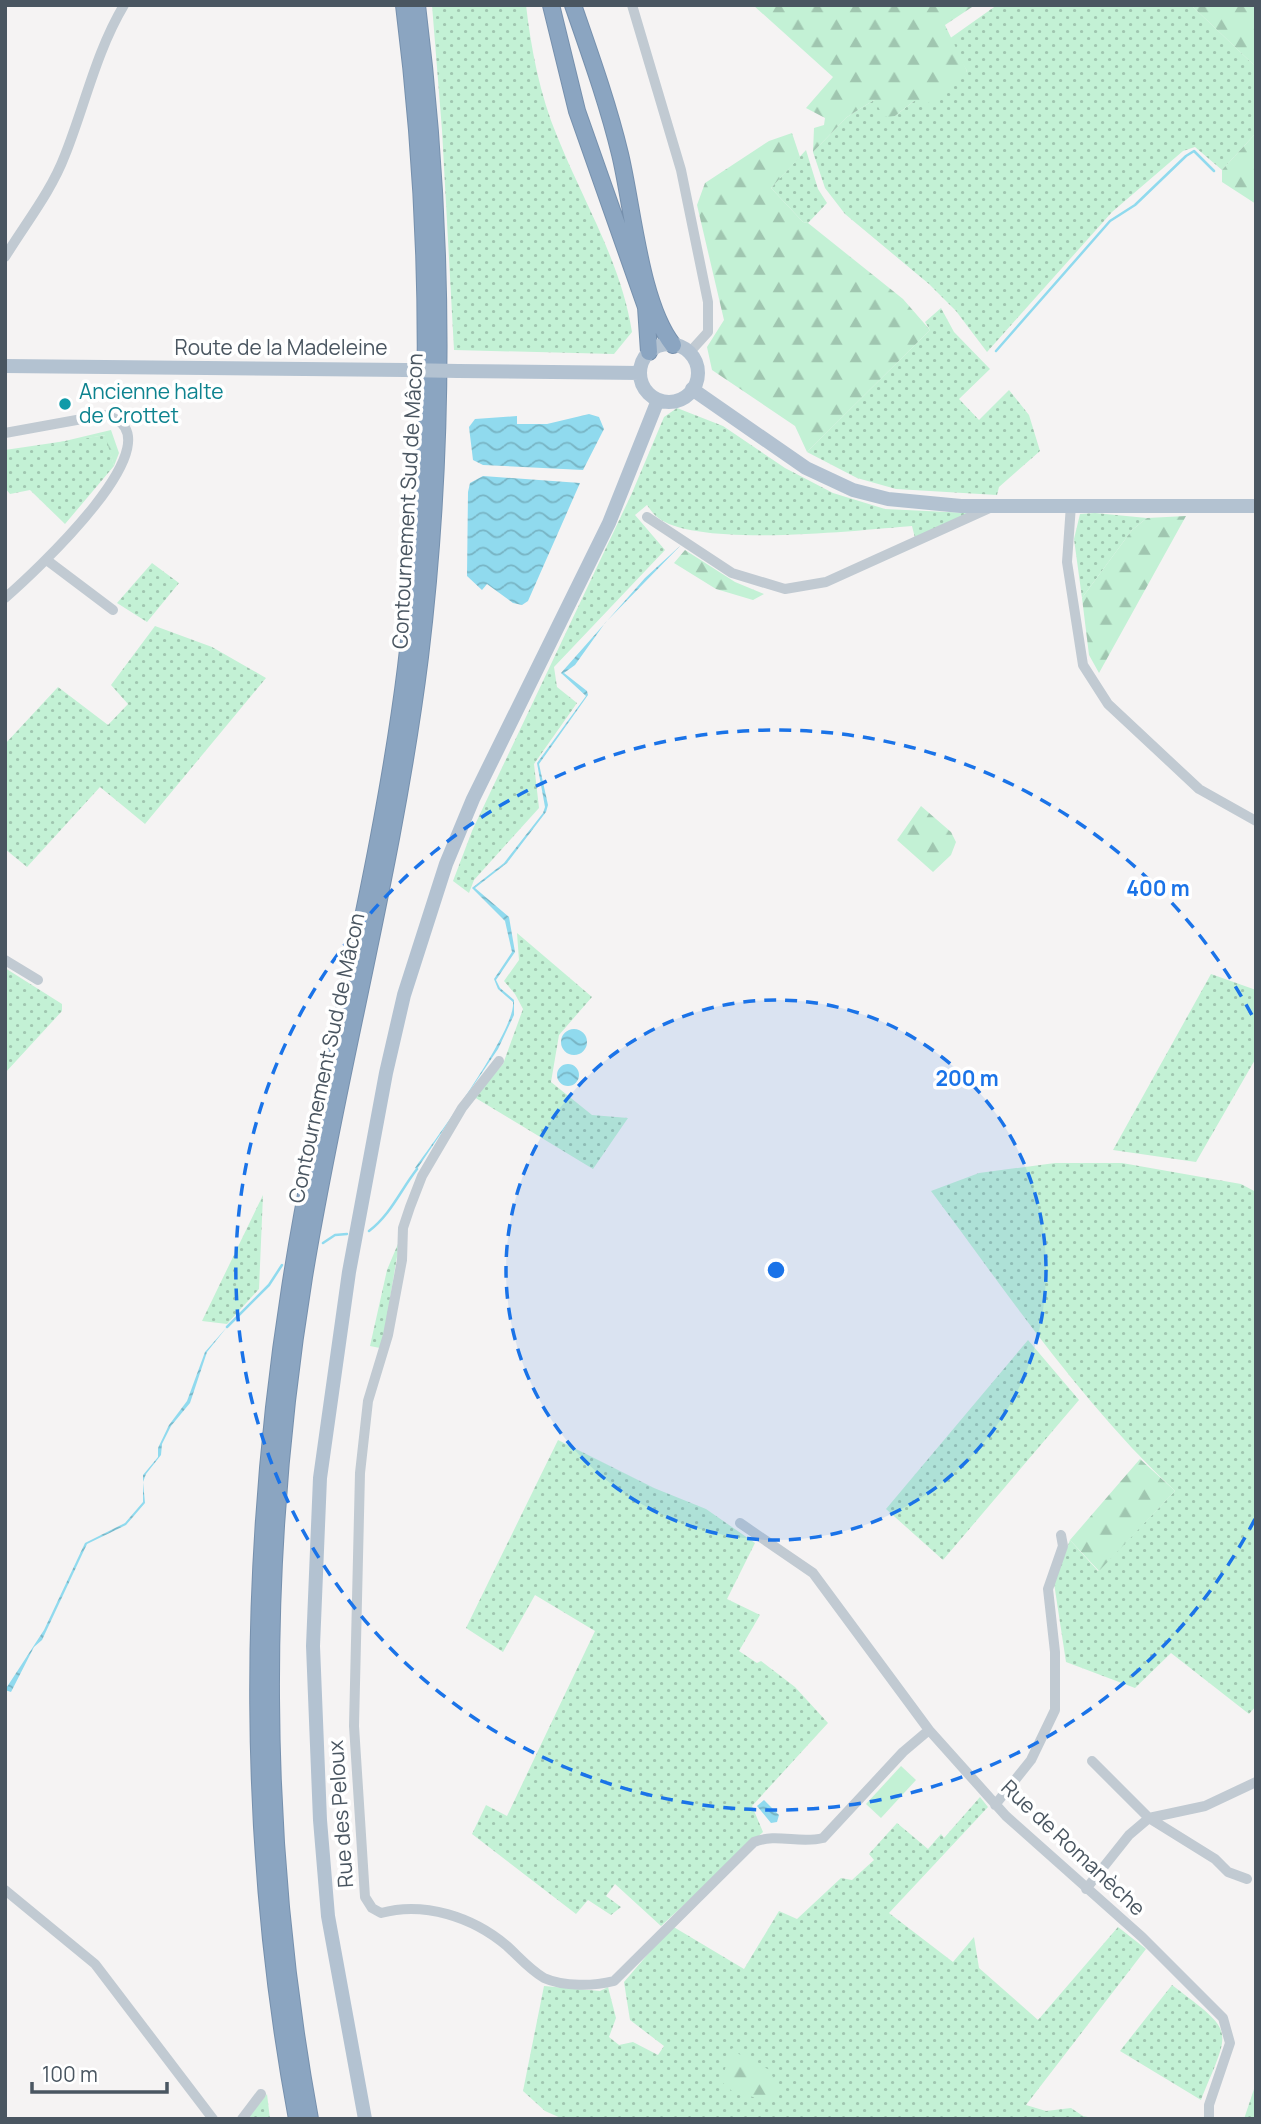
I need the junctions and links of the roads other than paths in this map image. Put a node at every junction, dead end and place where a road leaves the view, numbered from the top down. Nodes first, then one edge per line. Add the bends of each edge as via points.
1 (124, 5) edge
2 (404, 5) edge
3 (417, 5) edge
4 (551, 5) edge
5 (573, 5) edge
6 (632, 5) edge
7 (5, 257) edge
8 (673, 345) junction
9 (649, 352) junction
10 (689, 352) junction
11 (5, 366) edge
12 (640, 373) junction
13 (692, 389) junction
14 (658, 400) junction
15 (6, 433) edge
16 (1071, 505) junction
17 (994, 506) junction
18 (1256, 506) edge
19 (647, 517) dead end
20 (48, 561) junction
21 (5, 598) edge
22 (113, 610) dead end
23 (1256, 821) edge
24 (5, 960) edge
25 (38, 980) dead end
26 (499, 1061) dead end
27 (740, 1523) dead end
28 (1061, 1535) dead end
29 (929, 1730) junction
30 (1092, 1761) dead end
31 (1256, 1782) edge
32 (995, 1805) junction
33 (1149, 1818) junction
34 (1247, 1879) dead end
35 (1086, 1889) junction
36 (5, 1890) edge
37 (261, 2094) dead end
38 (213, 2119) edge
39 (242, 2119) edge
40 (297, 2119) edge
41 (310, 2119) edge
42 (365, 2119) edge
43 (1209, 2119) edge

1 - 7 street via 107,33 65,157
2 - 40 highway, Contournement Sud de Mâcon via 420,174 426,366 412,611 386,802 291,1282 271,1431 262,1549 258,1700 262,1820 274,1964
3 - 41 highway, Contournement Sud de Mâcon via 433,167 439,374 424,620 392,837 301,1298 284,1427 274,1566 270,1654 274,1810 287,1967
4 - 9 highway via 577,111 646,307
5 - 8 highway via 620,153 653,305
6 - 10 street via 681,170 708,302 708,332
8 - 9 main road
8 - 10 main road
9 - 12 main road
10 - 13 main road via 697,370
11 - 12 main road, Route de la Madeleine, bridge
12 - 14 main road via 645,389
13 - 14 main road via 673,401
13 - 17 main road via 785,454 853,489 923,505
14 - 42 main road via 609,523 473,799 446,864 398,1021 349,1272 320,1478 313,1646 328,1916
15 - 20 street via 104,415 123,426 128,440 126,458
16 - 17 main road
16 - 18 main road
16 - 23 street via 1067,562 1089,679 1108,704 1199,789
17 - 19 street via 826,582 785,589 732,573
20 - 21 street
20 - 22 street
24 - 25 street
26 - 29 street, Rue des Peloux via 462,1108 422,1176 410,1207 388,1335 368,1401 360,1473 354,1726 365,1897 372,1908 381,1913 407,1908 449,1914 492,1936 547,1979 597,1985 614,1981 754,1842 823,1838
27 - 29 street, Rue de Romanèche via 813,1573
28 - 32 street via 1063,1546 1048,1589 1055,1710 1031,1760
29 - 32 street, Rue de Romanèche
30 - 33 street
31 - 33 street via 1205,1806
32 - 35 street, Rue de Romanèche
33 - 34 street via 1228,1872
33 - 35 street via 1129,1835
35 - 43 street, Rue de Romanèche via 1223,2018 1230,2043 1209,2105
36 - 38 street via 95,1964
37 - 39 street

